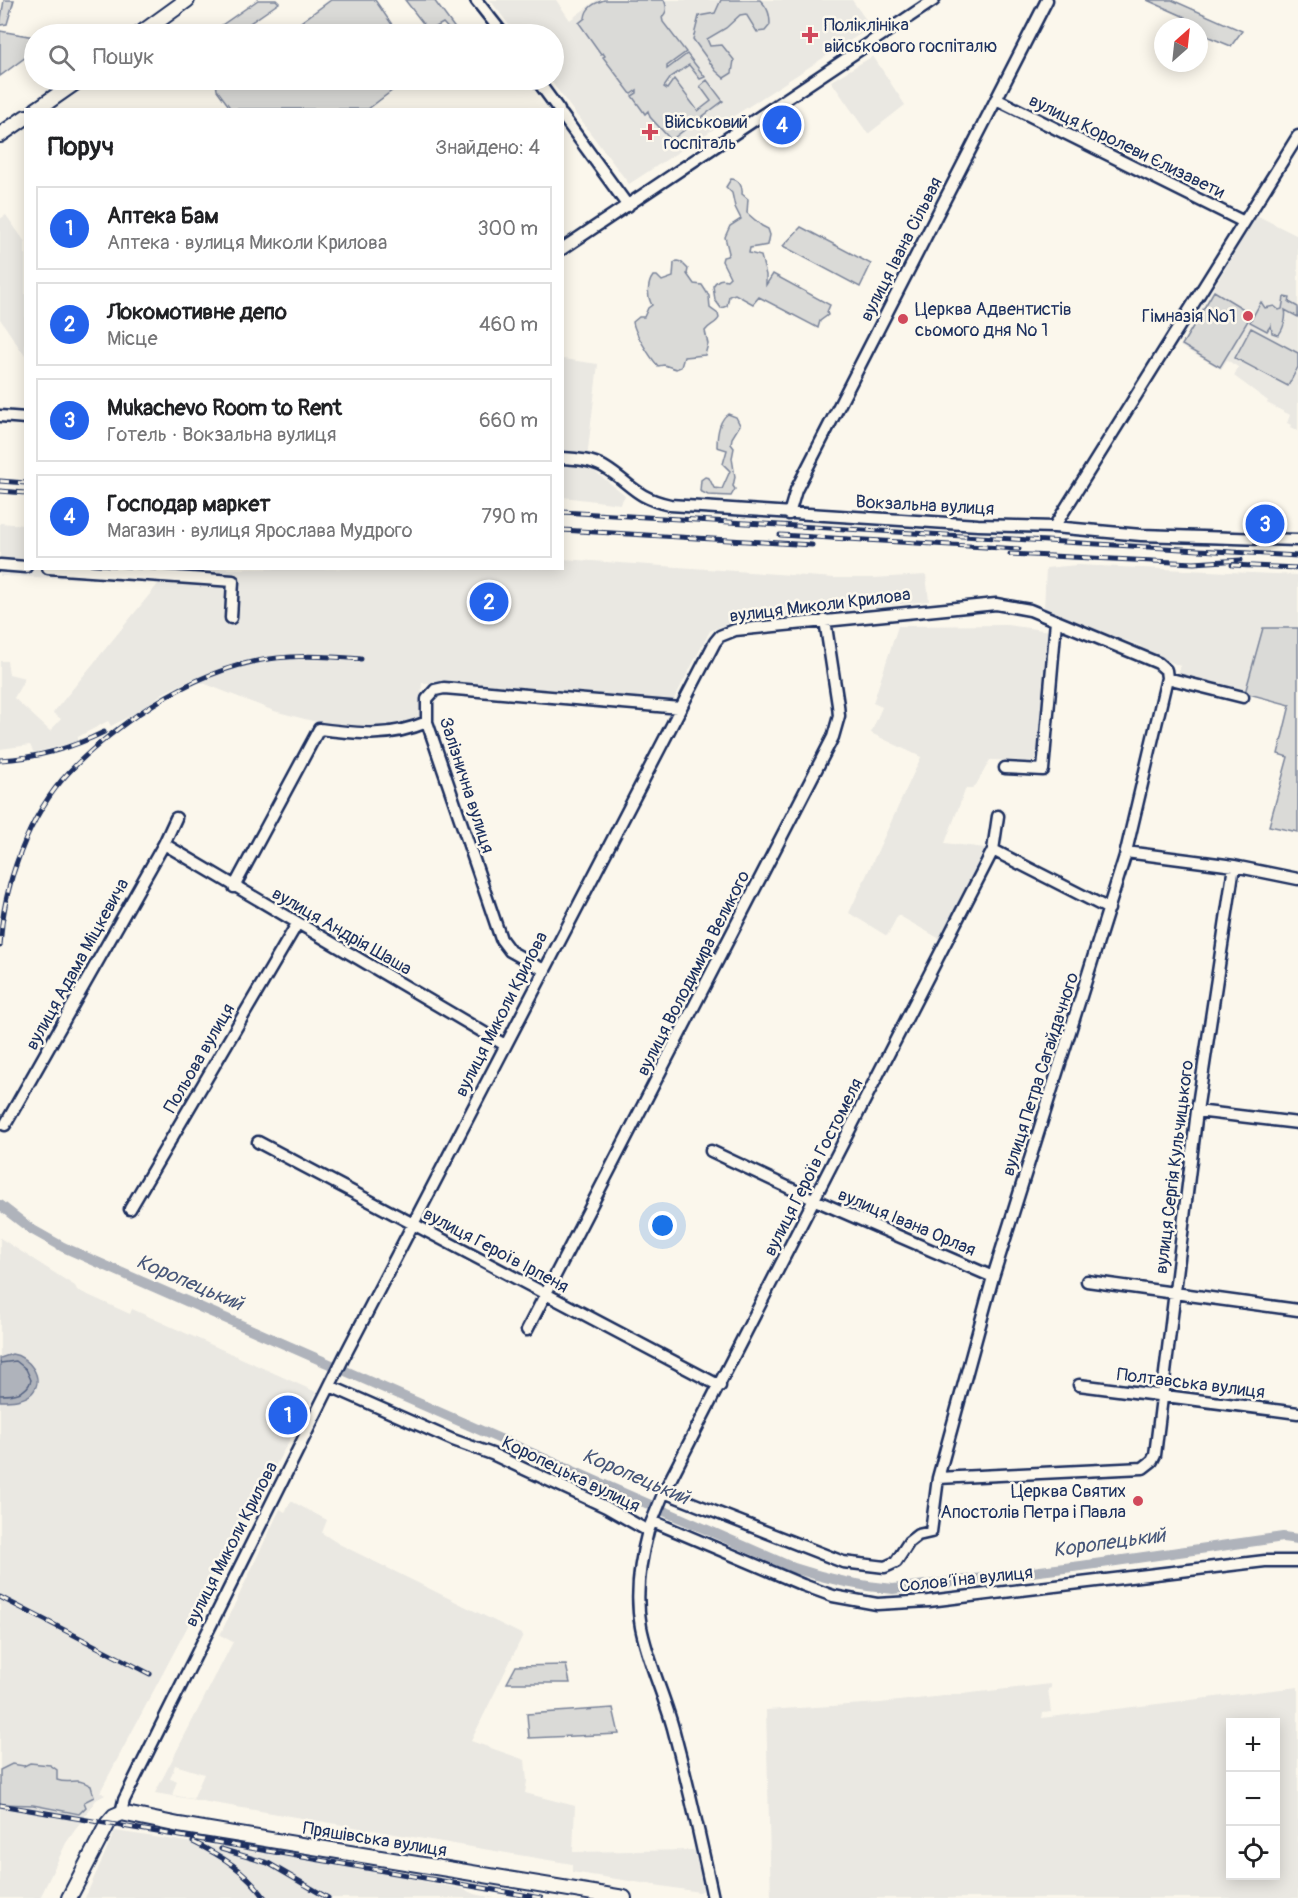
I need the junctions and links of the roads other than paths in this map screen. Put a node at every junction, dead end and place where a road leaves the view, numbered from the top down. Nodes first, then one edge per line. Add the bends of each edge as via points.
1 (187, 0) edge
2 (477, 0) edge
3 (934, 0) edge
4 (1047, 0) edge
5 (154, 24) edge
6 (495, 24) edge
7 (65, 90) edge
8 (544, 90) edge
9 (996, 99) junction
10 (39, 108) edge
11 (558, 108) edge
12 (24, 118) edge
13 (564, 118) edge
14 (0, 135) edge
15 (1298, 136) edge
16 (628, 206) junction
17 (1244, 222) junction
18 (564, 248) edge
19 (0, 416) edge
20 (24, 418) edge
21 (564, 458) edge
22 (789, 514) junction
23 (1054, 527) junction
24 (1298, 540) edge
25 (0, 565) edge
26 (24, 567) edge
27 (76, 570) edge
28 (231, 618) dead end
29 (825, 620) junction
30 (1056, 621) junction
31 (1167, 678) junction
32 (1243, 697) dead end
33 (681, 708) junction
34 (427, 722) junction
35 (1005, 768) dead end
36 (998, 816) dead end
37 (176, 818) dead end
38 (164, 844) junction
39 (993, 850) junction
40 (1126, 852) junction
41 (1234, 866) junction
42 (1298, 879) edge
43 (234, 887) junction
44 (1109, 909) junction
45 (297, 924) junction
46 (544, 969) junction
47 (505, 1045) junction
48 (1197, 1111) junction
49 (1298, 1123) edge
50 (5, 1125) dead end
51 (258, 1142) dead end
52 (711, 1151) dead end
53 (815, 1200) junction
54 (130, 1209) dead end
55 (413, 1224) junction
56 (993, 1277) junction
57 (1087, 1281) dead end
58 (1174, 1293) junction
59 (546, 1294) junction
60 (1298, 1310) edge
61 (527, 1330) dead end
62 (332, 1382) junction
63 (1079, 1385) dead end
64 (720, 1386) junction
65 (1162, 1395) junction
66 (1298, 1413) edge
67 (939, 1478) junction
68 (662, 1497) junction
69 (652, 1521) junction
70 (1298, 1561) edge
71 (121, 1813) junction
72 (69, 1898) edge
73 (624, 1898) edge
74 (713, 1898) edge

1 - 5 main road
2 - 6 street
3 - 16 street
4 - 9 street, вулиця Івана Сільвая
7 - 10 main road
8 - 11 street
9 - 17 street, вулиця Королеви Єлизавети
9 - 22 street, вулиця Івана Сільвая via 796,490
12 - 14 main road
13 - 16 street
15 - 17 street
16 - 18 street
17 - 23 street
19 - 20 street
21 - 22 street, Вокзальна вулиця via 602,466 639,495 659,502
22 - 23 street, Вокзальна вулиця
23 - 24 street, Вокзальна вулиця via 1141,535
25 - 26 street
27 - 28 street via 233,581
29 - 30 street, вулиця Миколи Крилова via 996,604 1030,610
29 - 33 street, вулиця Миколи Крилова via 735,630 720,636
29 - 59 street, вулиця Володимира Великого via 839,716 833,737
30 - 31 street, вулиця Миколи Крилова via 1158,663 1166,670
30 - 35 street via 1043,770
31 - 32 street
31 - 40 street, вулиця Петра Сагайдачного
33 - 34 street, Залізнична вулиця via 444,688 435,690 427,699
33 - 46 street, вулиця Миколи Крилова
34 - 43 street via 401,732 376,735 320,729
34 - 46 street, Залізнична вулиця via 501,939 510,951
36 - 39 street, вулиця Героїв Гостомеля
37 - 38 street, вулиця Адама Міцкевича
38 - 43 street, вулиця Андрія Шаша
38 - 50 street, вулиця Адама Міцкевича
39 - 44 street
39 - 53 street, вулиця Героїв Гостомеля
40 - 41 street
40 - 44 street, вулиця Петра Сагайдачного
41 - 42 street
41 - 48 street, вулиця Сергія Кульчицького
43 - 45 street, вулиця Андрія Шаша
44 - 56 street, вулиця Петра Сагайдачного
45 - 47 street, вулиця Андрія Шаша
45 - 54 street, Польова вулиця
46 - 47 street, вулиця Миколи Крилова
47 - 55 street, вулиця Миколи Крилова
48 - 49 street
48 - 58 street, вулиця Сергія Кульчицького
51 - 55 street, вулиця Героїв Ірпеня
52 - 53 street, вулиця Івана Орлая
53 - 56 street, вулиця Івана Орлая
53 - 64 street, вулиця Героїв Гостомеля
55 - 59 street, вулиця Героїв Ірпеня
55 - 62 street, вулиця Миколи Крилова
56 - 67 street, вулиця Петра Сагайдачного
57 - 58 street
58 - 60 street
58 - 65 street, вулиця Сергія Кульчицького
59 - 61 street, вулиця Володимира Великого
59 - 64 street, вулиця Героїв Ірпеня
62 - 69 street, Коропецька вулиця via 574,1494
62 - 71 street, вулиця Миколи Крилова via 124,1800
63 - 65 street, Полтавська вулиця
64 - 68 street, вулиця Героїв Гостомеля
65 - 66 street, Полтавська вулиця
65 - 67 street, вулиця Сергія Кульчицького via 1155,1455 1143,1468
67 - 68 street, вулиця Петра Сагайдачного via 931,1532 918,1535 896,1562 885,1567 830,1558
68 - 69 street, вулиця Героїв Гостомеля
69 - 70 street, Соловʼїна вулиця via 803,1585 833,1596 877,1604 1265,1561
69 - 74 street, Коропецька вулиця via 641,1561 641,1629 695,1810
71 - 72 main road, вулиця Миколи Крилова via 108,1822
71 - 73 main road, Пряшівська вулиця

